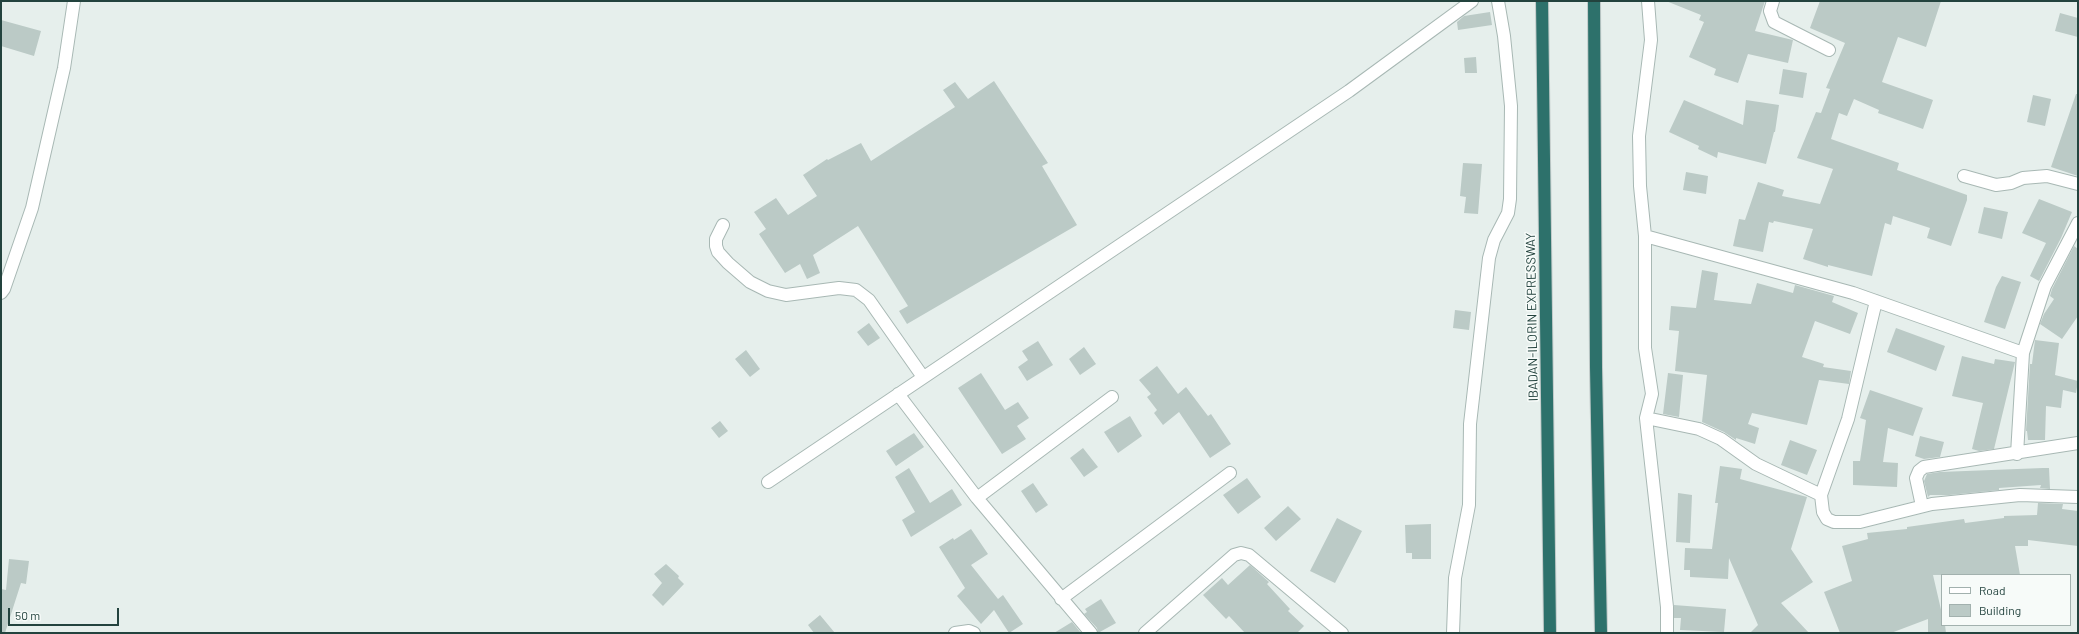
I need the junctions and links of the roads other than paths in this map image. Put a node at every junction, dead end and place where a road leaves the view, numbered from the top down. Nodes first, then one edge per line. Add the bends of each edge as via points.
1 (74, 1) edge
2 (1472, 1) edge
3 (1498, 1) edge
4 (1542, 1) edge
5 (1594, 1) edge
6 (1648, 1) edge
7 (1773, 1) edge
8 (1829, 50) dead end
9 (1964, 176) dead end
10 (2078, 184) edge
11 (2078, 223) edge
12 (723, 224) dead end
13 (1645, 236) junction
14 (1, 293) edge
15 (1876, 301) junction
16 (2023, 353) junction
17 (923, 377) junction
18 (898, 394) junction
19 (1112, 397) dead end
20 (1646, 418) junction
21 (2078, 443) edge
22 (2017, 454) junction
23 (1230, 473) dead end
24 (768, 482) dead end
25 (1821, 495) junction
26 (2078, 497) edge
27 (977, 498) junction
28 (1922, 506) junction
29 (1061, 599) junction
30 (956, 633) edge
31 (974, 633) edge
32 (1091, 633) edge
33 (1145, 633) edge
34 (1342, 633) edge
35 (1453, 633) edge
36 (1550, 633) edge
37 (1601, 633) edge
38 (1667, 633) edge

1 - 14 street via 64,68 32,208
2 - 17 street via 1350,91
3 - 35 street via 1511,106 1510,199 1508,213 1494,240 1489,258 1470,424 1469,505 1455,578
4 - 36 highway, IBADAN-ILORIN EXPRESSWAY
5 - 37 highway
6 - 13 street via 1651,40 1639,136
7 - 8 street via 1770,11 1774,22
9 - 10 street via 1996,185 2023,178 2047,176
11 - 16 street via 2045,286
12 - 17 street via 716,239 718,252 750,282 768,291 786,294 839,288 856,290 869,300
13 - 15 street
13 - 20 street via 1645,348 1652,394
15 - 16 street
15 - 25 street via 1848,419
16 - 22 street
17 - 18 street
18 - 24 street
18 - 27 street
19 - 27 street
20 - 25 street via 1699,429 1721,439 1756,464
20 - 38 street via 1667,607
21 - 22 street
22 - 28 street via 1924,467 1916,478
23 - 29 street
25 - 28 street via 1823,512 1827,519 1834,522 1860,522
26 - 28 street via 2020,495
27 - 29 street
29 - 32 street
30 - 31 street
33 - 34 street via 1234,555 1241,553 1249,555

